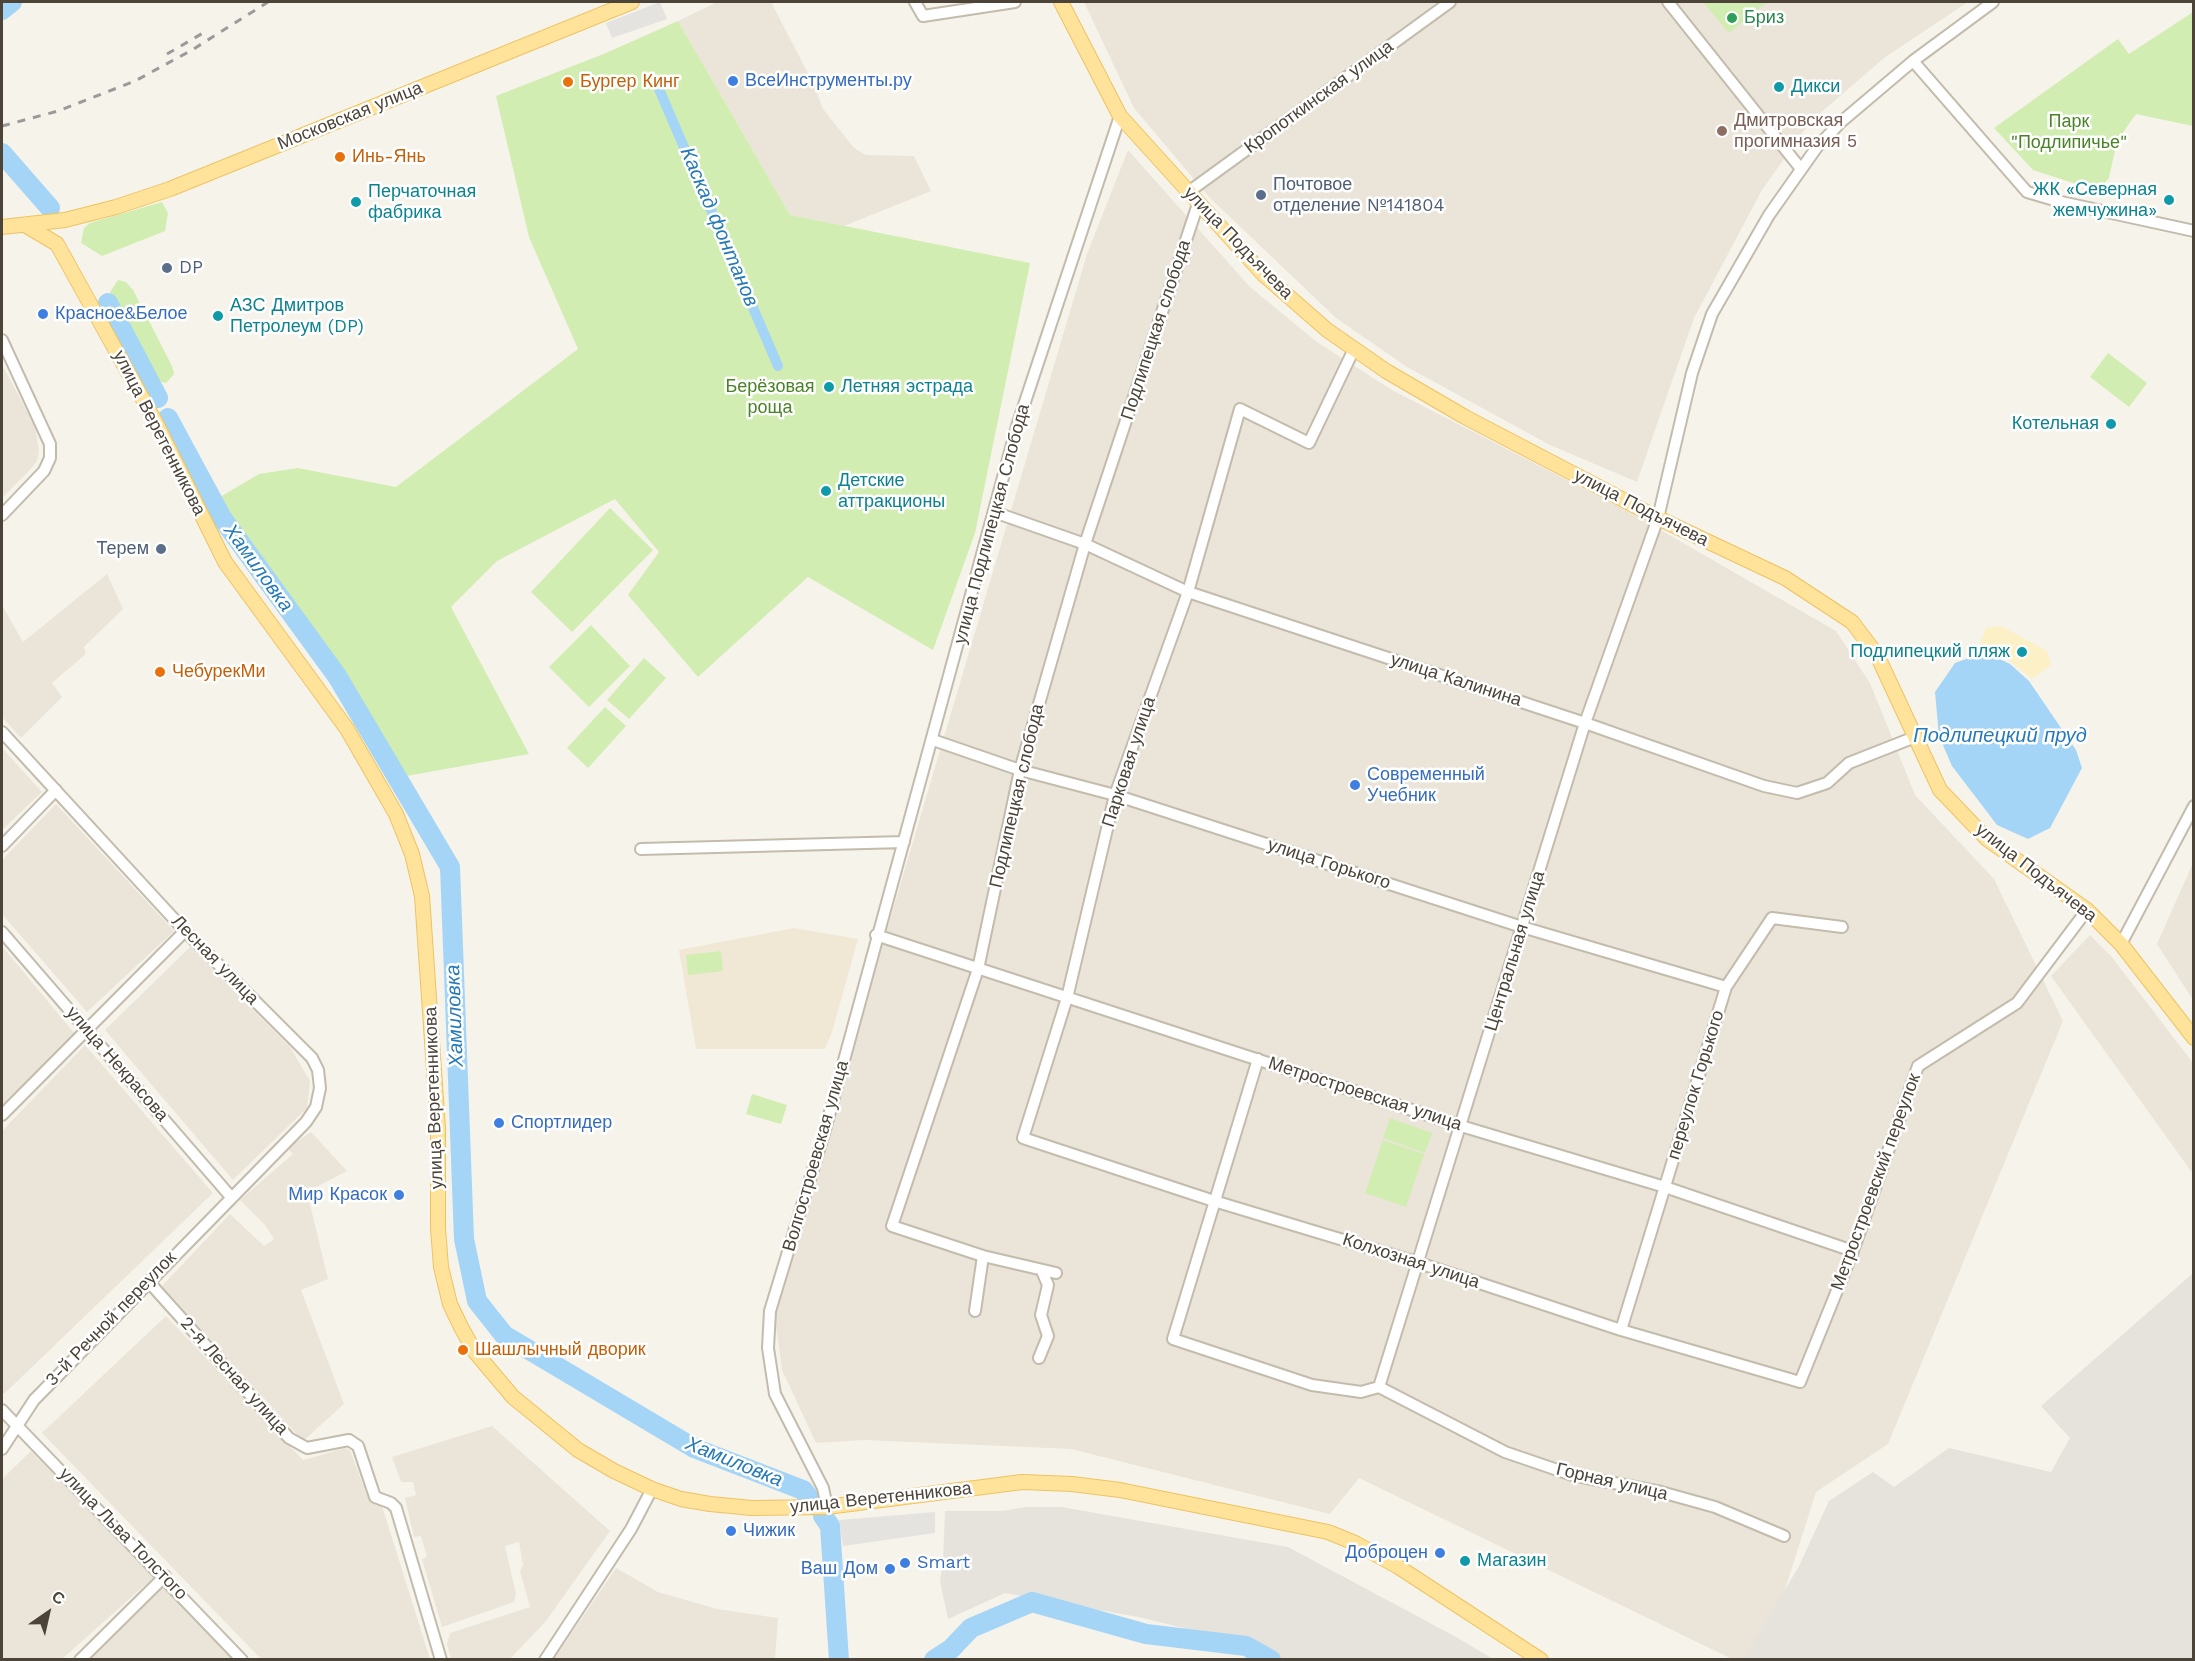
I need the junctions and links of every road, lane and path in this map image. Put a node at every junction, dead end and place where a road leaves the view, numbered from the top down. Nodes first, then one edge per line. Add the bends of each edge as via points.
1 (632, 2) edge
2 (915, 2) edge
3 (1015, 2) edge
4 (1061, 2) edge
5 (1450, 2) edge
6 (1668, 2) edge
7 (1993, 2) edge
8 (1912, 61) junction
9 (1120, 116) junction
10 (1801, 169) junction
11 (1187, 193) junction
12 (1198, 204) junction
13 (28, 225) junction
14 (2, 227) edge
15 (2193, 231) edge
16 (2, 340) edge
17 (1354, 349) junction
18 (994, 512) junction
19 (2, 515) edge
20 (1658, 518) junction
21 (1084, 544) junction
22 (1188, 592) junction
23 (1585, 723) junction
24 (2, 732) edge
25 (1915, 737) junction
26 (933, 740) junction
27 (1020, 770) junction
28 (56, 790) junction
29 (1115, 795) junction
30 (2193, 806) edge
31 (904, 842) junction
32 (2, 846) edge
33 (641, 849) dead end
34 (2087, 910) junction
35 (1522, 927) junction
36 (1842, 927) dead end
37 (185, 931) junction
38 (2, 932) edge
39 (876, 935) junction
40 (2121, 944) junction
41 (978, 969) junction
42 (1726, 987) junction
43 (1067, 998) junction
44 (87, 1030) junction
45 (2193, 1038) edge
46 (1258, 1059) junction
47 (2, 1115) edge
48 (1461, 1126) junction
49 (1023, 1138) joint
50 (1665, 1187) junction
51 (231, 1197) junction
52 (1214, 1201) junction
53 (1853, 1251) junction
54 (983, 1256) junction
55 (1416, 1262) junction
56 (1042, 1271) junction
57 (1056, 1273) dead end
58 (148, 1281) junction
59 (975, 1311) dead end
60 (1621, 1330) junction
61 (1039, 1358) dead end
62 (1800, 1382) joint
63 (1379, 1387) junction
64 (2, 1410) edge
65 (17, 1426) junction
66 (2, 1449) edge
67 (652, 1489) junction
68 (827, 1507) junction
69 (1784, 1536) dead end
70 (165, 1576) junction
71 (80, 1659) edge
72 (242, 1659) edge
73 (441, 1659) edge
74 (545, 1659) edge
75 (1541, 1659) edge

1 - 13 main road, Московская улица via 170,189 65,220
2 - 3 street via 923,16
4 - 9 main road, улица Подъячева
5 - 11 street, Кропоткинская улица
6 - 10 street
7 - 8 street, Центральная улица
8 - 10 street, Центральная улица via 1841,122
8 - 15 street via 2026,192
9 - 11 main road, улица Подъячева
9 - 18 street, улица Подлипецкая Слобода via 1017,426
10 - 20 street, Центральная улица via 1753,240 1712,314 1692,373
11 - 12 main road, улица Подъячева
12 - 17 main road, улица Подъячева via 1263,274
12 - 21 street, Подлипецкая слобода
13 - 14 main road, Московская улица
13 - 67 main road, улица Веретенникова via 57,244 82,284 225,562 346,729 396,814 412,854 422,896 431,1000 441,1267 461,1328 491,1372 542,1422 578,1450
16 - 19 street via 50,444 50,459 44,471
17 - 20 main road, улица Подъячева via 1465,417
17 - 22 street, Парковая улица via 1309,443 1240,409
18 - 21 street, улица Калинина
18 - 26 street, улица Подлипецкая Слобода
20 - 23 street, Центральная улица
20 - 25 main road, улица Подъячева via 1785,578 1852,622 1877,655
21 - 22 street, улица Калинина
21 - 27 street, Подлипецкая слобода
22 - 23 street, улица Калинина
22 - 29 street, Парковая улица
23 - 25 street, улица Калинина via 1764,786 1797,793 1827,783 1850,763
23 - 35 street, Центральная улица
24 - 28 street, Лесная улица
25 - 34 main road, улица Подъячева via 1940,790 1987,839
26 - 27 street, улица Горького
26 - 31 street, улица Подлипецкая Слобода
27 - 29 street, улица Горького
27 - 41 street, Подлипецкая слобода
28 - 32 street
28 - 37 street, Лесная улица
29 - 35 street, улица Горького
29 - 43 street, Парковая улица
30 - 40 street
31 - 33 street
31 - 39 street, улица Подлипецкая Слобода
34 - 40 main road, улица Подъячева
34 - 53 street, Метростроевский переулок via 2017,1004 1917,1066
35 - 42 street, улица Горького
35 - 48 street, Центральная улица
36 - 42 street, переулок Горького via 1772,918
37 - 44 street
37 - 51 street, Лесная улица via 312,1058 318,1070 316,1107 306,1122
38 - 44 street, улица Некрасова
39 - 41 street, Метростроевская улица
39 - 68 street, Волгостроевская улица via 825,1130 770,1311 768,1347 775,1394 823,1488
40 - 45 main road, улица Подъячева
41 - 43 street, Метростроевская улица
41 - 54 street, Подлипецкая слобода via 892,1226
42 - 50 street, переулок Горького
43 - 46 street, Метростроевская улица
43 - 49 street, Парковая улица
44 - 47 street
44 - 51 street, улица Некрасова
46 - 48 street, Метростроевская улица
46 - 52 street
48 - 50 street, Метростроевская улица
48 - 55 street, Центральная улица
49 - 52 street, Колхозная улица
50 - 53 street, Метростроевская улица
50 - 60 street, переулок Горького
51 - 58 street, 3-й Речной переулок
52 - 55 street, Колхозная улица
52 - 63 street via 1173,1339 1311,1385 1360,1392
53 - 62 street, Метростроевский переулок
54 - 56 street, Подлипецкая слобода
54 - 59 street
55 - 60 street, Колхозная улица
55 - 63 street, Центральная улица
56 - 57 street, Подлипецкая слобода
56 - 61 street via 1048,1286 1041,1315 1048,1336
58 - 65 street, 3-й Речной переулок via 34,1400
58 - 73 street, 2-я Лесная улица via 289,1438 307,1448 349,1440 355,1443 375,1497 396,1508
60 - 62 street, Колхозная улица
63 - 69 street, Горная улица via 1505,1452 1572,1475 1715,1507
64 - 65 street, улица Льва Толстого
65 - 66 street, 3-й Речной переулок
65 - 70 street, улица Льва Толстого
67 - 68 main road, улица Веретенникова via 710,1504
67 - 74 street via 631,1528
68 - 75 main road, улица Веретенникова via 1022,1482 1120,1490 1281,1521 1328,1533 1376,1553
70 - 71 street
70 - 72 street, улица Льва Толстого

